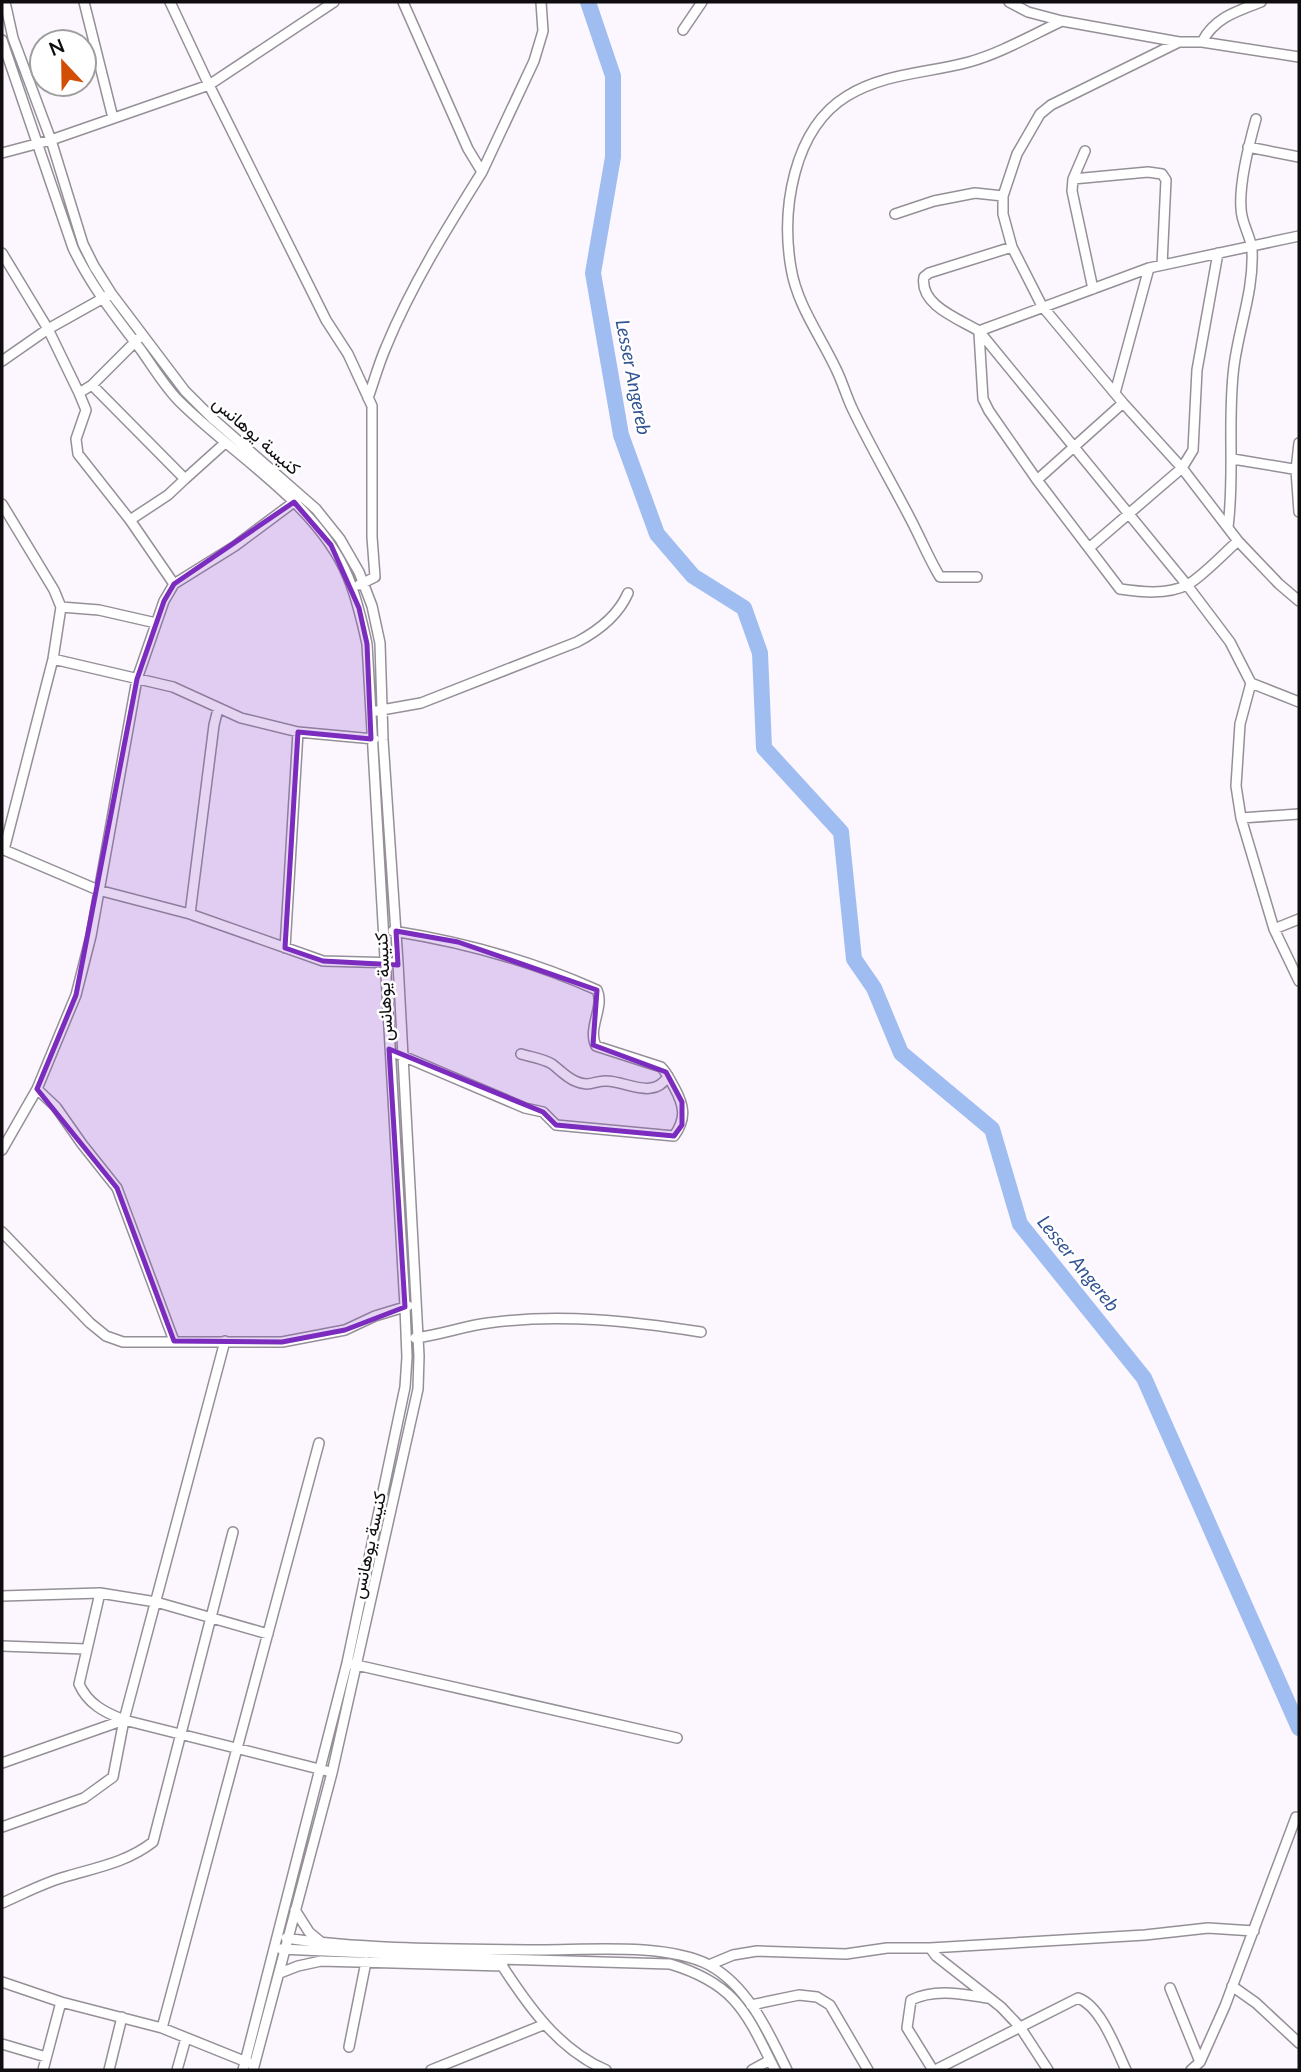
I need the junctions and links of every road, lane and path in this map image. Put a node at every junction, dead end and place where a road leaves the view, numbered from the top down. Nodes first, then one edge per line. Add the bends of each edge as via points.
1 (84, 2) edge
2 (170, 2) edge
3 (334, 2) edge
4 (403, 2) edge
5 (541, 2) edge
6 (702, 2) edge
7 (1009, 2) edge
8 (1261, 2) edge
9 (6, 6) edge
10 (1062, 21) junction
11 (2, 22) edge
12 (683, 30) dead end
13 (2, 40) edge
14 (1179, 42) junction
15 (1202, 42) junction
16 (4, 51) edge
17 (18, 54) junction
18 (1299, 57) edge
19 (209, 85) junction
20 (113, 118) junction
21 (1256, 118) dead end
22 (51, 140) junction
23 (37, 144) junction
24 (1248, 147) junction
25 (1086, 150) dead end
26 (2, 153) edge
27 (1299, 158) edge
28 (482, 172) junction
29 (1073, 179) junction
30 (1003, 196) junction
31 (69, 202) junction
32 (58, 206) junction
33 (895, 214) dead end
34 (1299, 236) edge
35 (1012, 247) junction
36 (1252, 247) junction
37 (2, 253) edge
38 (1218, 253) junction
39 (1162, 265) junction
40 (1149, 268) junction
41 (1093, 289) junction
42 (111, 293) junction
43 (102, 299) junction
44 (1042, 306) junction
45 (48, 330) junction
46 (979, 331) junction
47 (144, 335) junction
48 (135, 342) junction
49 (2, 361) edge
50 (92, 385) junction
51 (79, 393) junction
52 (1115, 393) junction
53 (368, 398) junction
54 (1123, 403) junction
55 (225, 443) junction
56 (1299, 443) edge
57 (1074, 447) junction
58 (1233, 459) junction
59 (1182, 468) junction
60 (1298, 470) edge
61 (185, 479) junction
62 (1037, 480) junction
63 (303, 496) junction
64 (294, 502) junction
65 (2, 504) edge
66 (1299, 512) edge
67 (1129, 514) junction
68 (130, 520) junction
69 (1228, 527) junction
70 (1238, 541) junction
71 (1089, 548) junction
72 (977, 578) dead end
73 (174, 584) junction
74 (364, 584) junction
75 (1186, 585) junction
76 (352, 587) junction
77 (628, 593) dead end
78 (1299, 601) edge
79 (61, 607) junction
80 (156, 623) junction
81 (53, 659) junction
82 (137, 679) junction
83 (1251, 683) junction
84 (1299, 702) edge
85 (218, 709) junction
86 (370, 711) junction
87 (382, 711) junction
88 (298, 732) junction
89 (371, 739) junction
90 (383, 740) junction
91 (1299, 814) edge
92 (1241, 818) junction
93 (3, 850) edge
94 (98, 890) junction
95 (190, 914) junction
96 (1299, 919) edge
97 (382, 929) junction
98 (1274, 929) junction
99 (396, 931) junction
100 (285, 948) junction
101 (398, 963) junction
102 (384, 964) junction
103 (1299, 981) edge
104 (390, 1054) junction
105 (521, 1054) dead end
106 (402, 1055) junction
107 (668, 1076) junction
108 (37, 1089) junction
109 (2, 1150) edge
110 (2, 1232) edge
111 (416, 1302) junction
112 (405, 1307) junction
113 (701, 1332) dead end
114 (406, 1338) junction
115 (418, 1338) junction
116 (174, 1341) junction
117 (225, 1341) junction
118 (319, 1443) dead end
119 (233, 1532) dead end
120 (100, 1593) junction
121 (2, 1596) edge
122 (156, 1602) junction
123 (210, 1619) junction
124 (268, 1634) junction
125 (2, 1646) edge
126 (86, 1649) junction
127 (347, 1663) junction
128 (358, 1665) junction
129 (124, 1720) junction
130 (179, 1734) junction
131 (677, 1738) dead end
132 (237, 1748) junction
133 (2, 1763) edge
134 (321, 1770) junction
135 (332, 1773) junction
136 (1296, 1817) dead end
137 (2, 1827) edge
138 (2, 1903) edge
139 (295, 1910) junction
140 (1254, 1931) junction
141 (284, 1938) junction
142 (323, 1943) junction
143 (930, 1948) junction
144 (281, 1949) junction
145 (491, 1950) junction
146 (366, 1962) junction
147 (501, 1963) junction
148 (709, 1965) junction
149 (280, 1973) junction
150 (2, 1982) edge
151 (1232, 1986) junction
152 (1170, 1988) dead end
153 (989, 1998) junction
154 (61, 2002) junction
155 (751, 2005) junction
156 (122, 2017) junction
157 (543, 2025) junction
158 (1020, 2026) junction
159 (162, 2028) junction
160 (186, 2038) junction
161 (1299, 2043) edge
162 (2, 2044) edge
163 (349, 2047) dead end
164 (46, 2057) junction
165 (770, 2060) junction
166 (1200, 2062) junction
167 (249, 2067) edge
168 (43, 2070) edge
169 (109, 2070) edge
170 (177, 2070) edge
171 (430, 2070) edge
172 (606, 2070) edge
173 (752, 2070) edge
174 (775, 2070) edge
175 (787, 2070) edge
176 (868, 2070) edge
177 (934, 2070) edge
178 (1048, 2070) edge
179 (1126, 2070) edge
180 (1191, 2070) edge

1 - 20 street
2 - 19 street
3 - 19 street
4 - 28 street
5 - 28 street via 542,31 534,61
6 - 12 street
7 - 10 street
8 - 15 street via 1228,14 1208,30
9 - 11 street
9 - 17 street, كنيسة يوهانس
10 - 14 street
10 - 72 street via 971,61 888,79 848,95 810,136 790,194 787,233 791,269 811,325 940,577
13 - 16 street
14 - 15 street
14 - 30 street via 1040,114 1017,154
15 - 18 street
16 - 17 street
16 - 23 street
17 - 22 street, كنيسة يوهانس
19 - 20 street
19 - 53 street
20 - 22 street
21 - 24 street
22 - 23 street
22 - 31 street, كنيسة يوهانس
23 - 26 street
23 - 32 street
24 - 27 street
24 - 36 street via 1241,207
25 - 29 street
28 - 53 street via 444,233 386,346
29 - 39 street via 1162,174 1166,180
29 - 41 street
30 - 33 street via 975,193
30 - 35 street
31 - 32 street
31 - 42 street, كنيسة يوهانس via 83,244
32 - 43 street via 73,248
34 - 36 street
35 - 44 street
35 - 46 street via 924,277 924,290 935,305
36 - 38 street
36 - 58 street via 1248,300 1234,364
37 - 45 street
38 - 39 street
38 - 59 street via 1196,370 1194,450
39 - 40 street
40 - 41 street
40 - 52 street
41 - 44 street
42 - 43 street
42 - 47 street, كنيسة يوهانس
43 - 45 street
43 - 48 street
44 - 46 street
44 - 52 street
45 - 49 street
45 - 51 street
46 - 57 street
46 - 62 street via 983,399
47 - 48 street
47 - 63 street, كنيسة يوهانس via 185,391
48 - 50 street
48 - 55 street via 176,398
50 - 51 street
50 - 61 street
51 - 68 street via 86,410 76,439 78,454
52 - 54 street
53 - 74 street via 372,406 375,577
54 - 57 street
54 - 59 street
55 - 61 street
55 - 64 street
56 - 60 street
57 - 62 street
57 - 67 street
58 - 60 street
58 - 69 street
59 - 67 street
59 - 69 street
60 - 66 street
61 - 68 street
62 - 71 street
63 - 64 street
63 - 74 street, كنيسة يوهانس via 340,539
64 - 73 street
64 - 76 street via 331,545
65 - 79 street
67 - 71 street
67 - 75 street
68 - 73 street
69 - 70 street
70 - 75 street
70 - 78 street
71 - 75 street via 1120,589 1162,592
73 - 80 street
74 - 76 street
74 - 87 street, كنيسة يوهانس via 380,643
75 - 83 street via 1230,642
76 - 86 street via 367,644
77 - 87 street via 595,633 421,703
79 - 80 street
79 - 81 street
80 - 82 street
81 - 82 street
81 - 93 street
82 - 85 street via 173,687
82 - 94 street
83 - 84 street
83 - 92 street via 1240,724 1236,786
85 - 88 street
85 - 95 street
86 - 87 street
86 - 89 street
87 - 90 street, كنيسة يوهانس
88 - 89 street
88 - 100 street
89 - 90 street
89 - 97 street
90 - 99 street, كنيسة يوهانس
91 - 92 street
92 - 98 street
93 - 94 street
94 - 95 street
94 - 108 street via 76,995
95 - 100 street
96 - 98 street
97 - 99 street
97 - 102 street
98 - 103 street
99 - 101 street, كنيسة يوهانس
99 - 107 street via 458,942 597,990 596,1046 661,1067
100 - 102 street via 323,961
101 - 102 street
101 - 106 street, كنيسة يوهانس
102 - 104 street
104 - 106 street
104 - 112 street
105 - 107 street via 550,1062 585,1084 607,1080 658,1088
106 - 107 street via 543,1112 556,1125 674,1136 684,1113
106 - 111 street, كنيسة يوهانس
108 - 109 street
108 - 116 street via 117,1188
110 - 116 street via 106,1336 123,1342
111 - 112 street
111 - 115 street, كنيسة يوهانس
112 - 114 street
112 - 117 street via 345,1330 282,1342
113 - 115 street via 628,1320 534,1320 487,1323
114 - 115 street
114 - 127 street via 405,1387
115 - 128 street, كنيسة يوهانس via 418,1389
116 - 117 street
117 - 122 street
118 - 124 street
119 - 123 street
120 - 121 street
120 - 122 street
120 - 126 street
122 - 123 street
122 - 129 street
123 - 124 street
123 - 130 street
124 - 132 street
125 - 126 street
126 - 129 street via 79,1684 85,1698
127 - 128 street
127 - 134 street
128 - 131 street
128 - 135 street, كنيسة يوهانس
129 - 130 street
129 - 133 street
129 - 137 street via 113,1777 84,1798
130 - 132 street
130 - 138 street via 153,1842 120,1862 66,1876
132 - 134 street
132 - 159 street
134 - 135 street
134 - 141 street
135 - 139 street, كنيسة يوهانس
136 - 140 street
139 - 141 street, كنيسة يوهانس
139 - 142 street via 309,1932
140 - 143 street via 1208,1928
140 - 151 street
141 - 142 street
141 - 144 street
142 - 145 street
143 - 148 street via 846,1954 757,1951
143 - 153 street
144 - 147 street
144 - 149 street
144 - 167 street
145 - 147 street
145 - 148 street via 643,1951
146 - 147 street
146 - 149 street via 321,1961
146 - 163 street
147 - 157 street
147 - 165 street via 642,1962 696,1972 731,1996
148 - 155 street
149 - 167 street
150 - 154 street
151 - 161 street
151 - 166 street
152 - 166 street
153 - 158 street
153 - 177 street via 934,1993 911,2000 907,2028
154 - 156 street
154 - 164 street
155 - 175 street
155 - 176 street via 799,1995 817,1997 830,2006
156 - 159 street
156 - 169 street
157 - 171 street
157 - 172 street via 590,2063
158 - 177 street
158 - 178 street
158 - 179 street via 1078,1998 1086,2000 1097,2012
159 - 160 street
160 - 167 street
160 - 170 street
162 - 164 street
164 - 168 street
165 - 173 street
165 - 174 street
166 - 180 street

